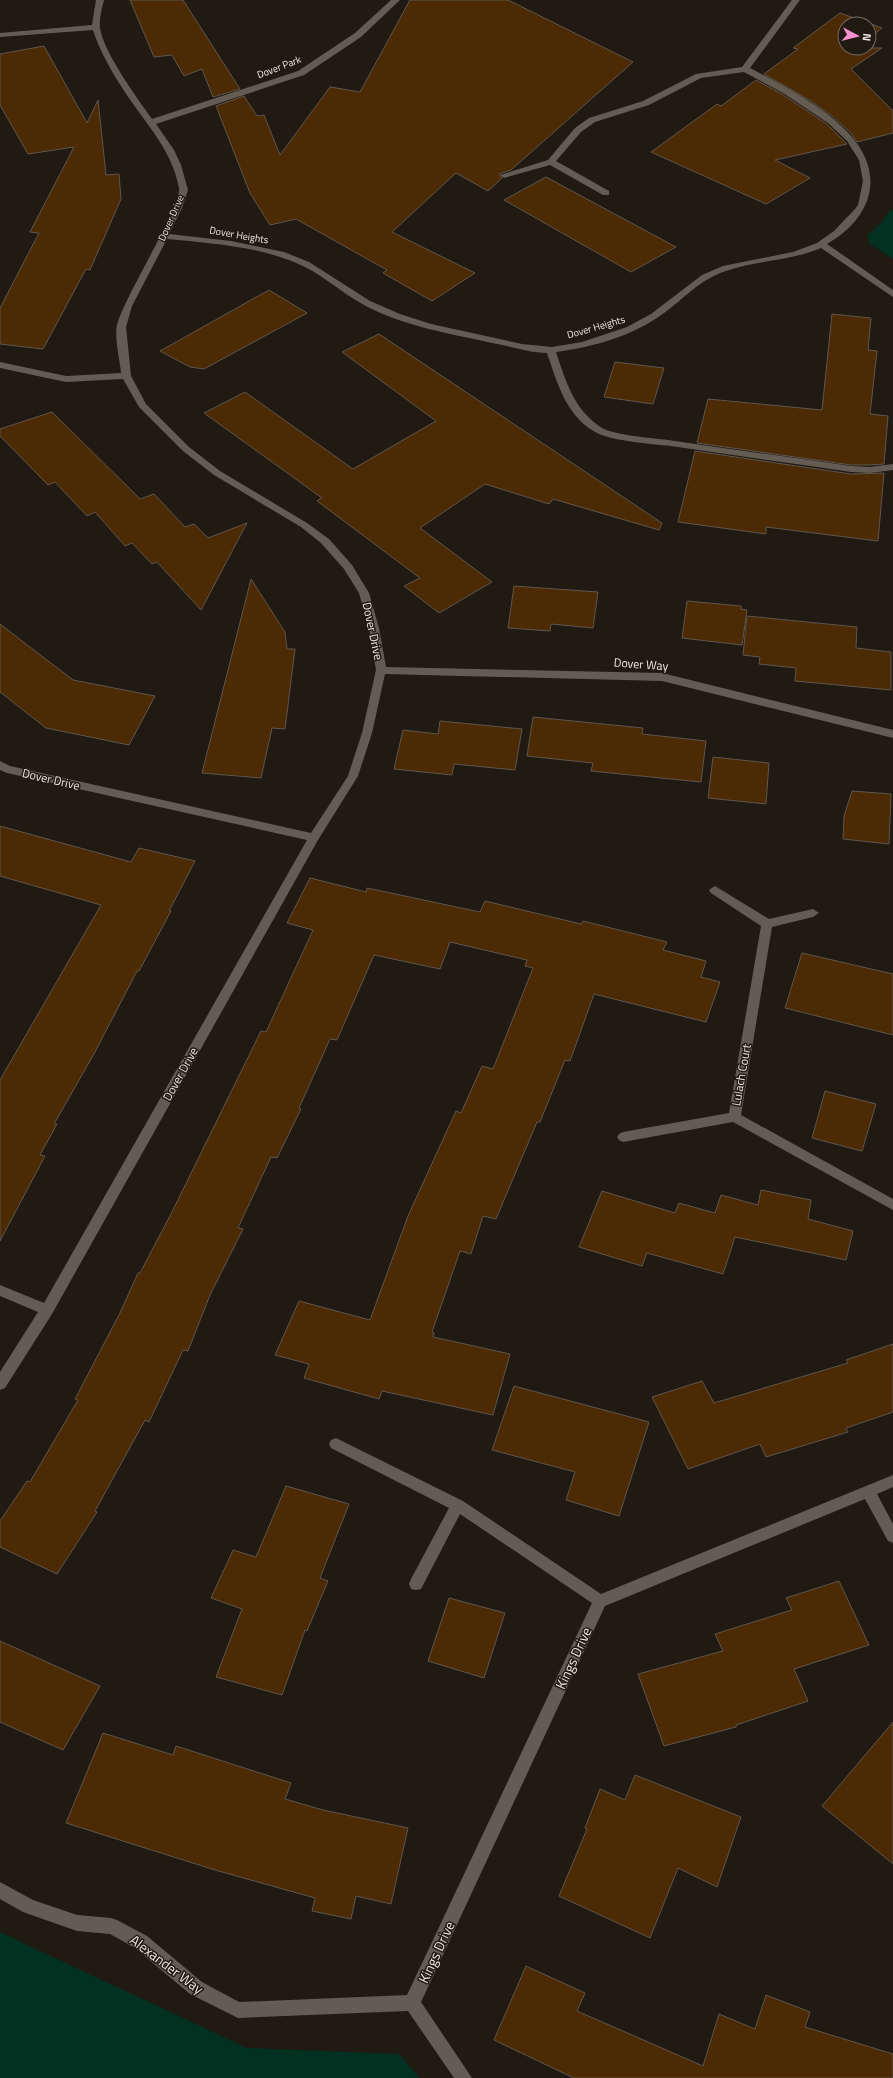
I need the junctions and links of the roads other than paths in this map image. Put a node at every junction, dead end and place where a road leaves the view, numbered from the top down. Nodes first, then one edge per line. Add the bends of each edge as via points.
1 (100, 0) edge
2 (396, 0) edge
3 (796, 0) edge
4 (96, 27) junction
5 (0, 35) edge
6 (745, 69) junction
7 (152, 122) junction
8 (551, 162) junction
9 (504, 174) dead end
10 (606, 193) dead end
11 (164, 236) junction
12 (821, 244) junction
13 (893, 294) edge
14 (551, 350) junction
15 (0, 365) edge
16 (126, 376) junction
17 (893, 467) edge
18 (381, 670) junction
19 (893, 734) edge
20 (0, 764) edge
21 (314, 838) junction
22 (715, 890) dead end
23 (813, 913) dead end
24 (768, 924) junction
25 (734, 1117) junction
26 (623, 1137) dead end
27 (893, 1205) edge
28 (0, 1290) edge
29 (47, 1310) junction
30 (0, 1384) edge
31 (336, 1444) dead end
32 (893, 1481) edge
33 (868, 1492) junction
34 (458, 1505) junction
35 (893, 1537) edge
36 (416, 1584) dead end
37 (600, 1601) junction
38 (0, 1890) edge
39 (412, 2003) junction
40 (464, 2078) edge

1 - 4 street, Dover Drive
2 - 7 street, Dover Park via 358,35 301,73
3 - 6 street
4 - 5 street
4 - 7 street, Dover Drive via 101,42 125,86
6 - 8 street via 699,76 646,103 592,120 578,130
6 - 12 street, Dover Heights via 835,120 858,143 867,158 871,177 867,198 857,213
7 - 11 street, Dover Drive via 177,165 184,190
8 - 9 street
8 - 10 street
11 - 14 street, Dover Heights via 260,248 309,266 381,310 472,335 538,350
11 - 16 street, Dover Drive via 128,306 121,327
12 - 13 street
12 - 14 street, Dover Heights via 800,252 724,267 710,274 652,318 624,332
14 - 17 street via 572,405 600,431 851,469
15 - 16 street via 66,379
16 - 18 street, Dover Drive via 142,405 186,449 217,473 304,525 325,541 348,567 364,593 374,628
18 - 19 street, Dover Way via 662,677
18 - 21 street, Dover Drive via 353,776
20 - 21 street, Dover Drive via 7,769
21 - 29 street, Dover Drive
22 - 24 street
23 - 24 street
24 - 25 street, Lulach Court
25 - 26 street
25 - 27 street, Lulach Court
28 - 29 street
29 - 30 street, Dover Drive
31 - 34 street
32 - 33 street
33 - 35 street
33 - 37 street
34 - 36 street
34 - 37 street
37 - 39 street, Kings Drive
38 - 39 street, Alexander Way via 29,1907 77,1923 111,1926 141,1942 196,1988 238,2010
39 - 40 street

